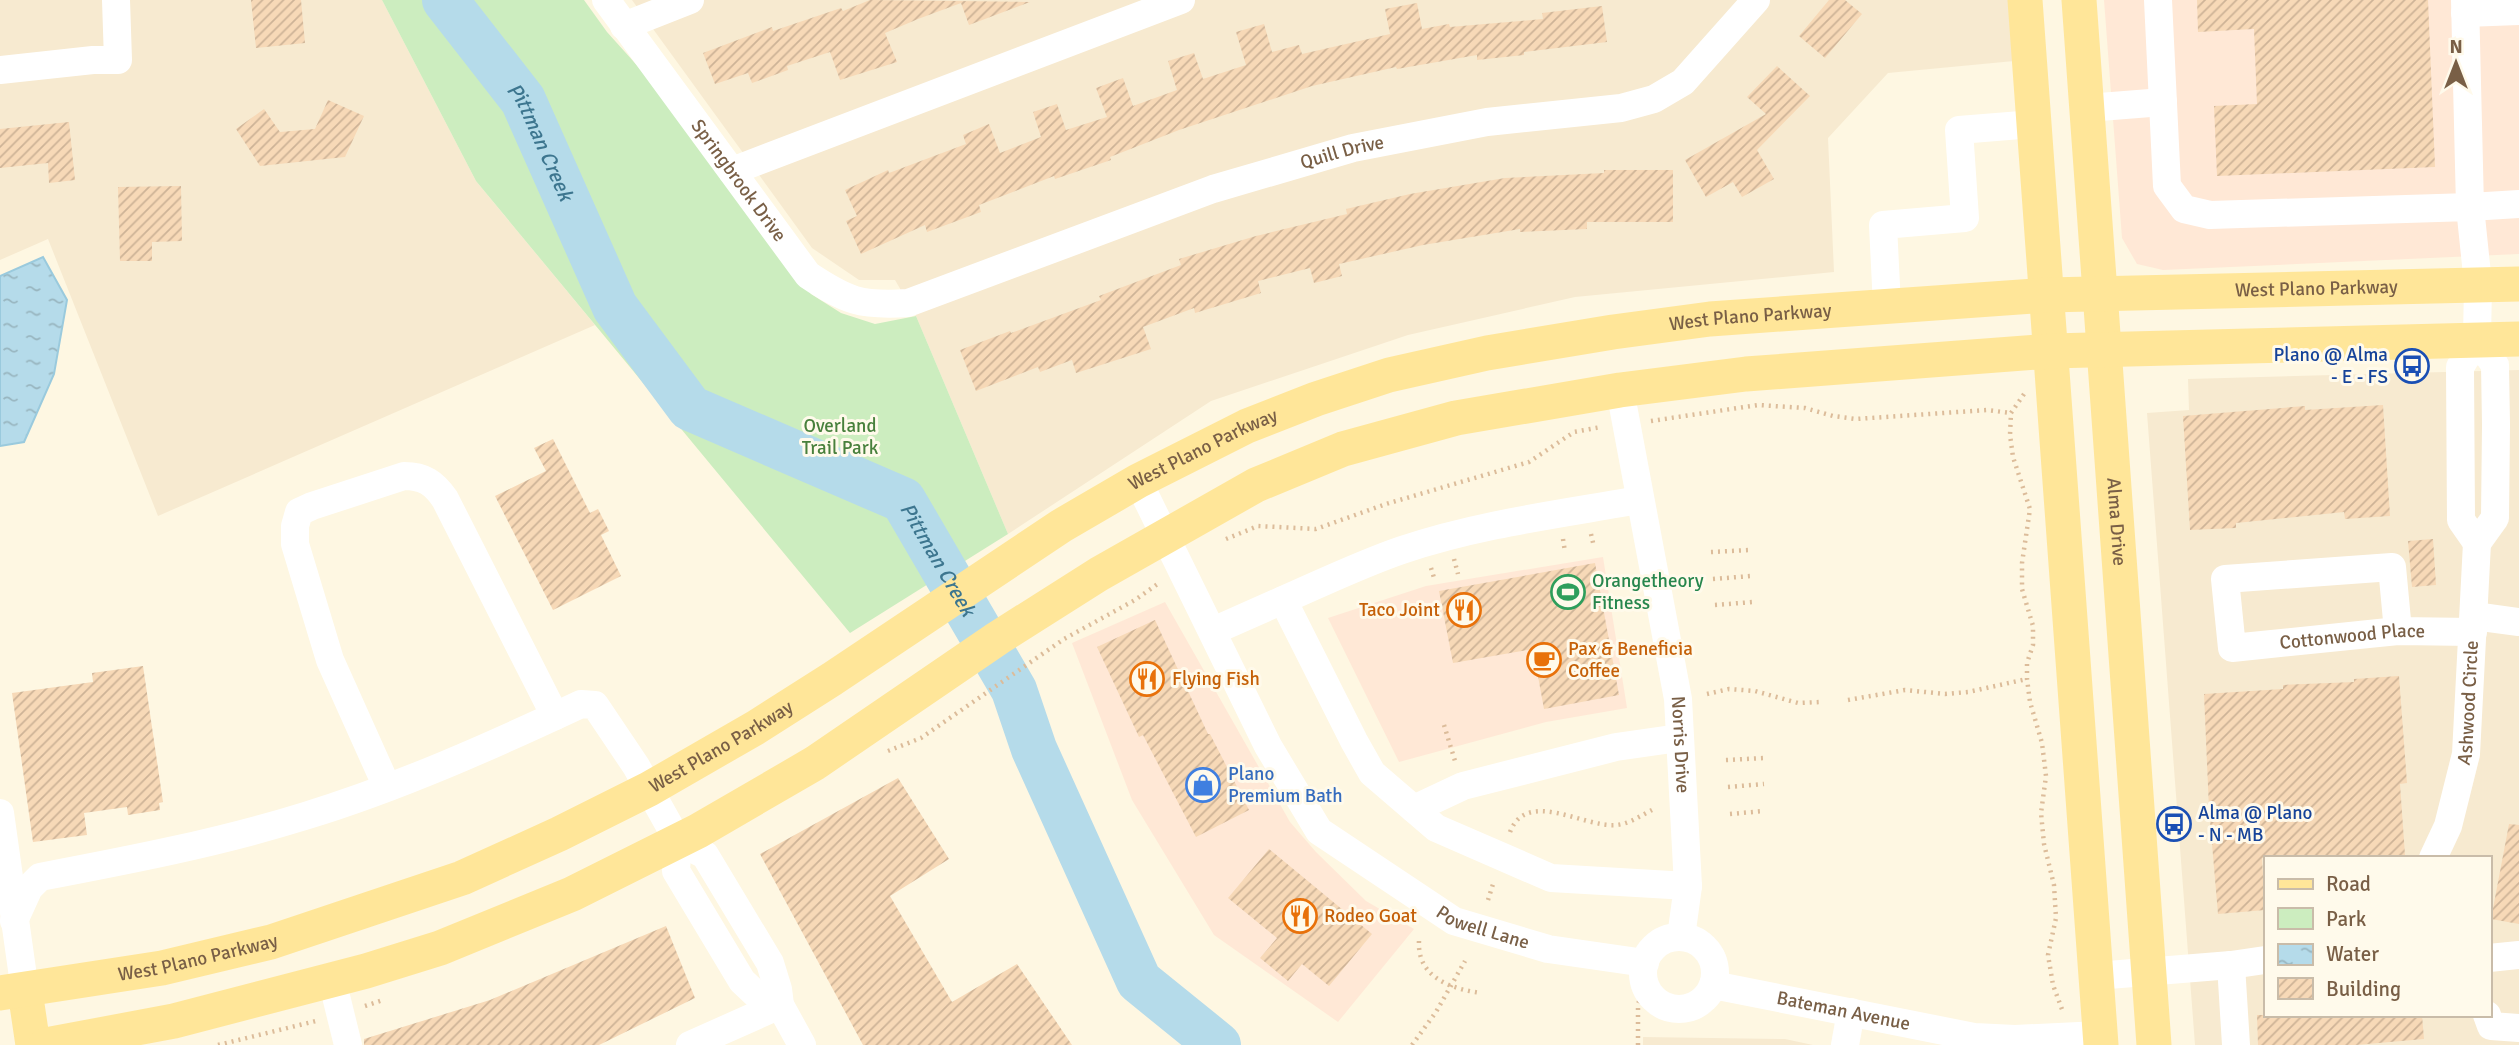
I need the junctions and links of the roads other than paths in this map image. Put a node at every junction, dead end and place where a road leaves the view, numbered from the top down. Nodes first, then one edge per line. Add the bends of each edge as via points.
1 (116, 0) edge
2 (606, 0) edge
3 (690, 0) edge
4 (1181, 0) edge
5 (1756, 0) edge
6 (2025, 0) edge
7 (2078, 0) edge
8 (2158, 0) edge
9 (2465, 7) edge
10 (2519, 11) edge
11 (624, 26) junction
12 (0, 70) edge
13 (2163, 102) junction
14 (2087, 108) junction
15 (2034, 124) junction
16 (732, 172) junction
17 (2519, 204) edge
18 (2470, 207) junction
19 (2478, 284) junction
20 (2519, 284) edge
21 (2101, 293) junction
22 (2047, 295) junction
23 (908, 303) joint
24 (1887, 306) junction
25 (1613, 332) junction
26 (2519, 339) edge
27 (2477, 340) junction
28 (2105, 349) junction
29 (2051, 351) junction
30 (1620, 390) junction
31 (2460, 425) junction
32 (2496, 425) junction
33 (1138, 481) junction
34 (1639, 500) junction
35 (2477, 543) junction
36 (1173, 549) junction
37 (1283, 600) junction
38 (2519, 622) edge
39 (2474, 624) junction
40 (1213, 631) junction
41 (2398, 631) junction
42 (555, 716) junction
43 (1679, 738) junction
44 (387, 787) junction
45 (649, 789) junction
46 (1414, 809) junction
47 (0, 813) edge
48 (678, 841) junction
49 (2434, 856) edge
50 (5, 885) edge
51 (1688, 886) junction
52 (7, 921) edge
53 (1681, 937) junction
54 (2519, 955) edge
55 (2491, 958) edge
56 (2264, 960) edge
57 (2231, 965) junction
58 (162, 968) junction
59 (2149, 971) junction
60 (1645, 974) junction
61 (2096, 976) junction
62 (332, 980) junction
63 (1713, 985) junction
64 (13, 992) edge
65 (780, 1005) junction
66 (1851, 1012) junction
67 (2488, 1017) edge
68 (2519, 1028) edge
69 (173, 1033) edge
70 (1981, 1041) edge
71 (2106, 1042) edge
72 (33, 1045) edge
73 (46, 1045) edge
74 (348, 1045) edge
75 (690, 1045) edge
76 (802, 1045) edge
77 (1845, 1045) edge
78 (2154, 1045) edge
79 (2236, 1045) edge

1 - 12 street via 118,60
2 - 11 street, Springbrook Drive
3 - 11 street
4 - 16 street
5 - 23 street, Quill Drive via 1683,82 1654,99 1621,108 1487,122 1353,148 1213,189
6 - 15 main road
7 - 14 main road, Alma Drive
8 - 13 street
9 - 10 street
9 - 18 street
11 - 16 street, Springbrook Drive
13 - 14 street
13 - 18 street via 2167,186 2184,209 2210,215
14 - 21 main road, Alma Drive
15 - 22 main road
15 - 24 street via 1959,130 1965,218 1883,225
16 - 23 street, Springbrook Drive via 808,275 837,295 872,305
17 - 18 street
18 - 19 street
19 - 20 main road, West Plano Parkway
19 - 21 main road, West Plano Parkway
19 - 27 street
21 - 22 main road, West Plano Parkway
21 - 28 main road, Alma Drive
22 - 24 main road, West Plano Parkway
22 - 29 main road
24 - 25 main road, West Plano Parkway via 1710,319
25 - 30 main road
25 - 33 main road, West Plano Parkway via 1389,375 1247,426
26 - 27 main road
27 - 28 main road
27 - 31 street via 2460,367
27 - 32 street, Ashwood Circle via 2495,365
28 - 29 main road
28 - 59 main road, Alma Drive
29 - 30 main road via 1746,374
29 - 61 main road
30 - 34 street, Norris Drive
30 - 36 main road via 1457,418 1343,449 1256,485
31 - 32 street
31 - 35 street via 2461,520
32 - 35 street, Ashwood Circle via 2495,519
33 - 36 street, Powell Lane
33 - 45 main road, West Plano Parkway via 755,728
34 - 37 street via 1500,524 1424,544
34 - 43 street, Norris Drive via 1678,699
35 - 39 street, Ashwood Circle
36 - 40 street, Powell Lane
36 - 48 main road via 1031,617 816,762
37 - 40 street
37 - 46 street via 1372,773
38 - 39 street, Cottonwood Place
39 - 41 street, Cottonwood Place
39 - 49 street, Ashwood Circle via 2466,754 2448,826
40 - 60 street, Powell Lane via 1268,746 1319,831 1454,920
41 - 41 street, Cottonwood Place via 2232,648 2225,579 2392,567
42 - 44 street via 458,761
42 - 44 street via 435,484 419,476 404,476 312,506 299,512 295,544 330,660
42 - 45 street via 582,704 594,705
43 - 46 street via 1616,747 1457,788
43 - 51 street, Norris Drive
44 - 52 street via 306,816 195,847 40,877
45 - 48 street
45 - 58 main road, West Plano Parkway via 462,878 271,942
46 - 51 street via 1436,828 1551,878
47 - 50 street
48 - 62 main road via 572,894 440,948
48 - 65 street via 708,859 770,962
50 - 52 street
51 - 53 street, Norris Drive
52 - 64 street
53 - 60 street via 1668,939 1650,952
53 - 63 street via 1701,944 1709,953 1714,962
54 - 55 street
56 - 57 street
57 - 59 street
57 - 79 street
58 - 64 main road, West Plano Parkway
58 - 69 main road
59 - 61 street
59 - 78 main road, Alma Drive
60 - 63 street via 1653,997 1674,1008 1698,1004
61 - 71 main road
62 - 69 main road
62 - 74 street
63 - 66 street, Bateman Avenue
64 - 72 main road
65 - 75 street
65 - 76 street
66 - 70 street, Bateman Avenue
66 - 77 street
67 - 68 street via 2491,1026
69 - 73 main road
70 - 71 street, Bateman Avenue

